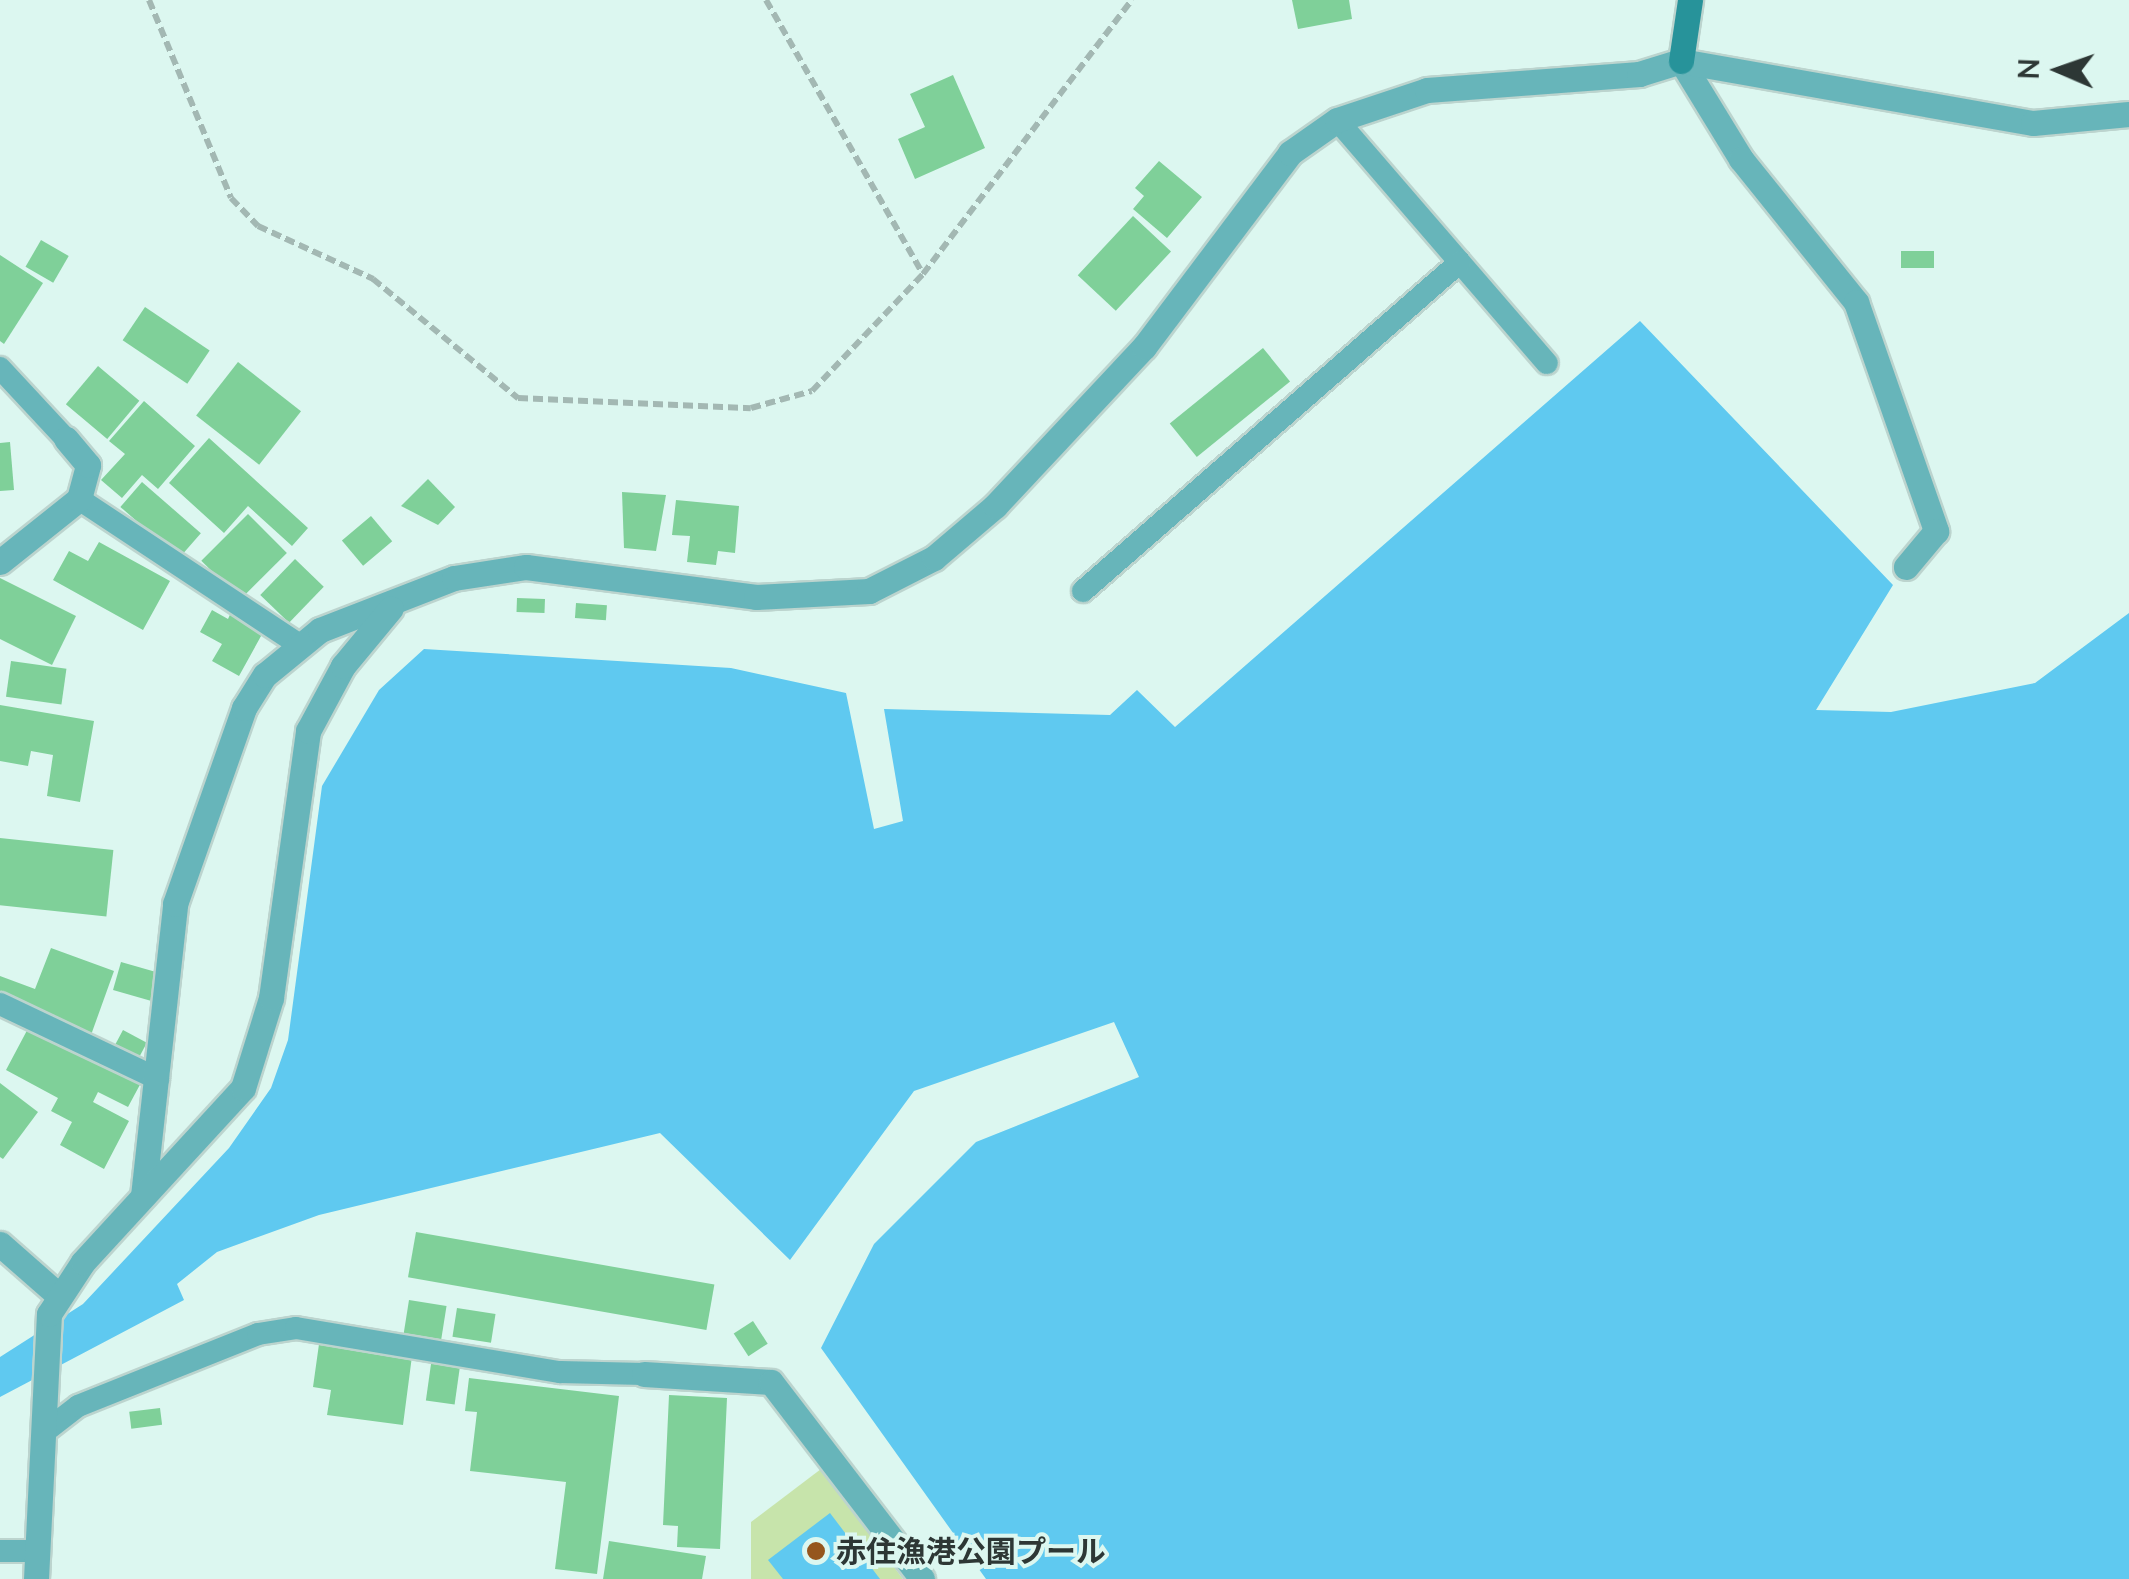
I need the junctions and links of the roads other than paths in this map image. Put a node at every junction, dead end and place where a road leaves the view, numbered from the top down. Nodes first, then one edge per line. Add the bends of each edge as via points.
1 (1690, 0) edge
2 (1681, 60) junction
3 (2129, 114) edge
4 (1338, 120) junction
5 (1460, 262) junction
6 (1547, 364) dead end
7 (0, 368) edge
8 (66, 439) joint
9 (79, 500) junction
10 (0, 562) edge
11 (1906, 567) dead end
12 (1083, 591) dead end
13 (391, 608) junction
14 (300, 645) junction
15 (0, 1004) edge
16 (158, 1079) junction
17 (143, 1196) junction
18 (0, 1244) edge
19 (54, 1304) junction
20 (644, 1374) joint
21 (44, 1421) junction
22 (0, 1550) edge
23 (36, 1551) junction
24 (36, 1579) edge
25 (922, 1579) edge

1 - 2 street
2 - 3 street via 2016,120
2 - 4 street via 1639,74 1427,90
2 - 11 street via 1740,160 1856,302 1936,531
4 - 5 lane
4 - 13 street via 1290,152 1144,347 995,506 934,558 885,583 756,597 526,567 454,578
5 - 6 lane
5 - 12 lane
7 - 8 lane
8 - 9 street via 88,465
9 - 10 street
9 - 14 lane
13 - 14 street via 356,611
13 - 17 street via 343,666 308,731 271,998 243,1088
14 - 16 street via 244,708 212,787 175,904
15 - 16 lane
16 - 17 street
17 - 19 street
18 - 19 street
19 - 21 street
20 - 21 lane via 560,1372 296,1328 258,1334
20 - 25 street via 771,1382
21 - 23 street
22 - 23 lane
23 - 24 street

